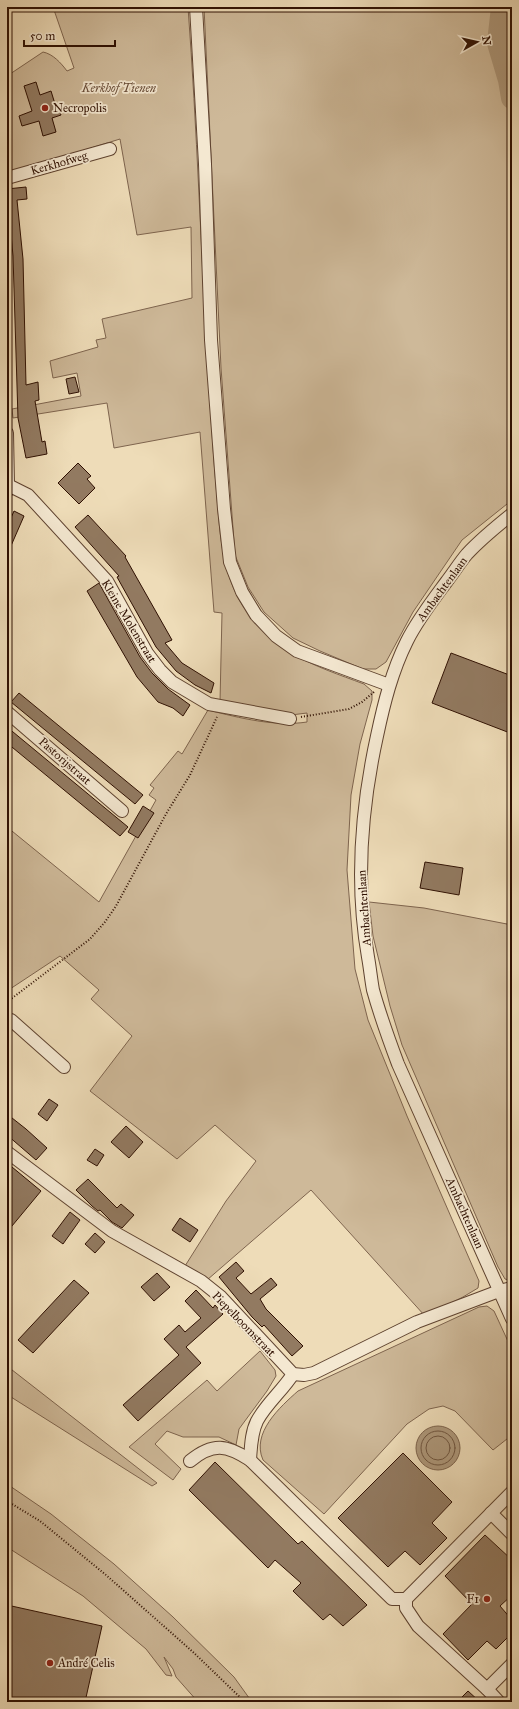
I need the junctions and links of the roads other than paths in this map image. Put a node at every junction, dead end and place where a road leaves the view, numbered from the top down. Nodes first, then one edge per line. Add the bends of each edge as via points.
1 (196, 7) edge
2 (110, 148) dead end
3 (7, 178) edge
4 (7, 433) edge
5 (8, 488) edge
6 (512, 514) edge
7 (389, 685) junction
8 (7, 712) edge
9 (290, 719) road end
10 (122, 811) dead end
11 (7, 1021) edge
12 (64, 1067) dead end
13 (7, 1152) edge
14 (512, 1288) edge
15 (499, 1291) junction
16 (512, 1319) edge
17 (293, 1374) junction
18 (250, 1460) junction
19 (190, 1461) dead end
20 (512, 1492) edge
21 (491, 1513) junction
22 (512, 1534) edge
23 (406, 1599) junction
24 (512, 1664) edge
25 (487, 1689) junction
26 (499, 1702) edge

1 - 7 street via 211,340 230,562 242,592 256,615 276,636 297,651
2 - 3 street, Kerkhofweg
4 - 5 street
5 - 9 street, Kleine Molenstraat via 28,495 107,581 147,653 160,670 179,686 209,704
6 - 7 street, Ambachtenlaan via 466,555 441,589 407,642
7 - 15 street, Ambachtenlaan via 371,762 361,851 360,893 373,988 398,1064
8 - 10 street, Pastorijstraat
11 - 12 street via 11,1020
13 - 17 street, Piepelboomstraat via 112,1231 201,1281 221,1297
14 - 15 street
15 - 16 street, Ambachtenlaan
15 - 17 street via 417,1322 314,1372 304,1375
17 - 18 street via 257,1420 252,1434
18 - 19 street via 226,1447 213,1447
18 - 23 street via 392,1599
20 - 21 street
21 - 22 street
21 - 23 street
23 - 25 street via 406,1608 418,1626
24 - 25 street
25 - 26 street

